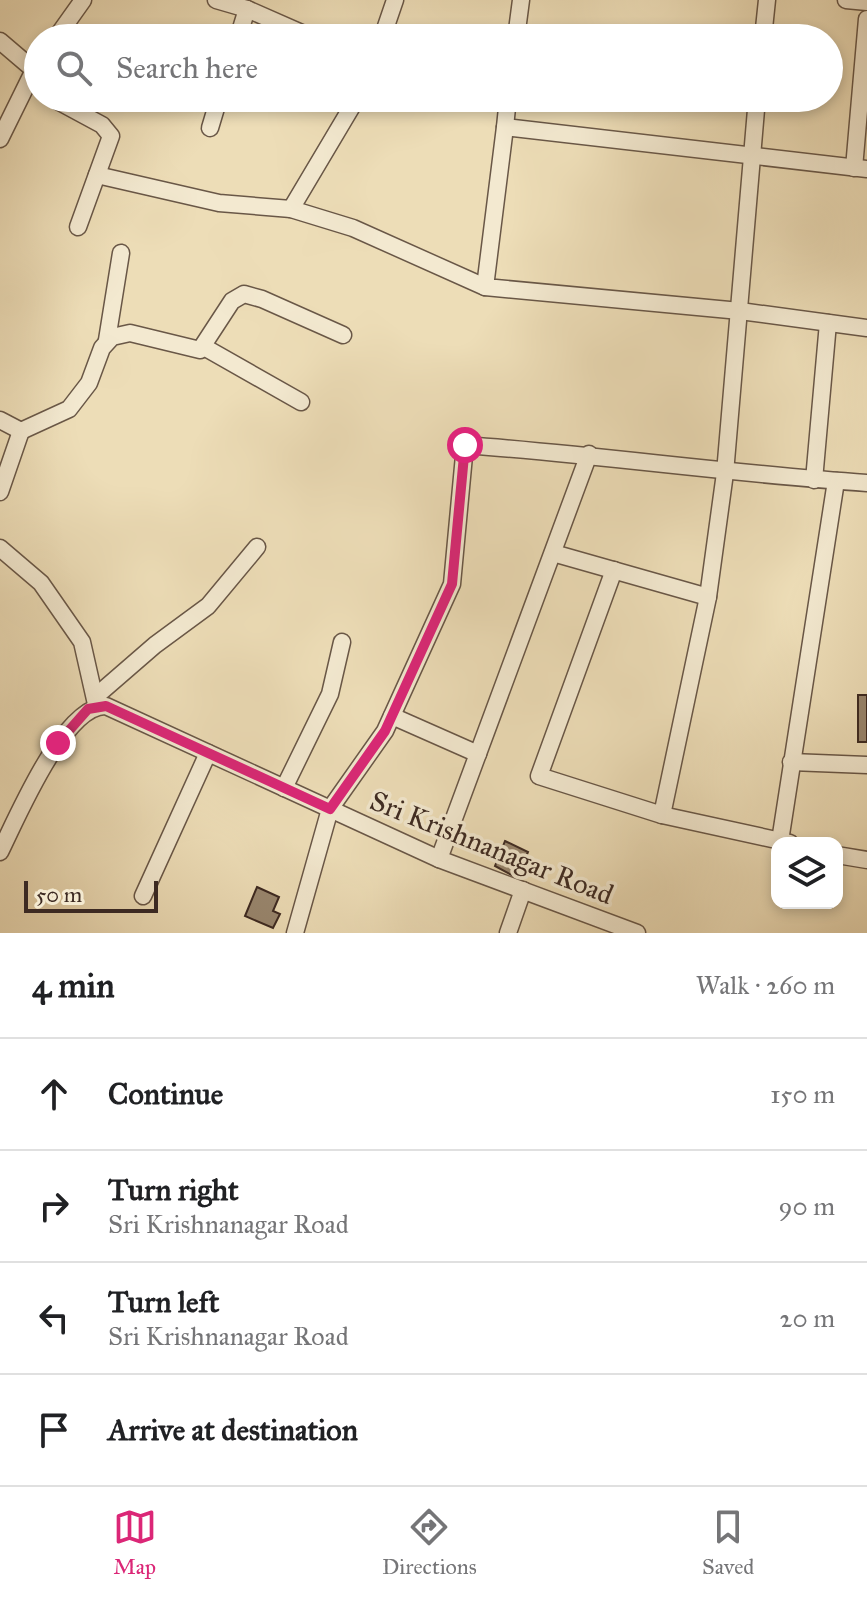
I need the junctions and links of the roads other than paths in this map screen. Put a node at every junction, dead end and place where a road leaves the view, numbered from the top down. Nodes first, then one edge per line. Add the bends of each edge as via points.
1 (83, 0) edge
2 (216, 0) edge
3 (395, 0) edge
4 (521, 0) edge
5 (767, 0) edge
6 (846, 0) edge
7 (867, 2) edge
8 (247, 9) junction
9 (867, 19) edge
10 (66, 24) edge
11 (242, 24) edge
12 (281, 24) edge
13 (387, 24) edge
14 (518, 24) edge
15 (764, 24) edge
16 (0, 41) edge
17 (24, 66) edge
18 (24, 95) edge
19 (76, 112) edge
20 (215, 112) edge
21 (349, 112) edge
22 (507, 112) edge
23 (756, 112) edge
24 (505, 127) junction
25 (210, 128) dead end
26 (0, 139) edge
27 (752, 154) junction
28 (860, 168) edge
29 (97, 175) junction
30 (291, 209) junction
31 (78, 227) dead end
32 (121, 253) dead end
33 (485, 287) junction
34 (740, 311) junction
35 (828, 323) junction
36 (867, 328) edge
37 (343, 335) dead end
38 (107, 340) junction
39 (204, 347) junction
40 (301, 402) dead end
41 (0, 420) edge
42 (21, 431) junction
43 (589, 454) junction
44 (725, 473) junction
45 (814, 480) junction
46 (836, 481) junction
47 (867, 483) edge
48 (0, 492) edge
49 (257, 547) dead end
50 (0, 548) edge
51 (553, 553) junction
52 (614, 570) junction
53 (708, 597) junction
54 (342, 642) dead end
55 (95, 701) junction
56 (392, 716) junction
57 (208, 753) junction
58 (478, 754) junction
59 (791, 762) junction
60 (867, 765) edge
61 (284, 788) junction
62 (330, 809) junction
63 (662, 815) junction
64 (785, 837) edge
65 (771, 839) edge
66 (0, 852) edge
67 (843, 856) edge
68 (439, 859) junction
69 (867, 860) edge
70 (523, 890) junction
71 (143, 896) dead end
72 (295, 933) edge
73 (508, 933) edge
74 (637, 933) edge

1 - 10 street
2 - 8 street
3 - 13 street
4 - 14 street
5 - 15 street
6 - 7 street
8 - 11 street
8 - 12 street
9 - 28 street
16 - 17 street
18 - 26 street
19 - 29 street via 110,132
20 - 25 street
21 - 30 street
22 - 24 street
23 - 27 street
24 - 27 street
24 - 33 street
27 - 28 street
27 - 34 street
29 - 30 street via 219,203
29 - 31 street
30 - 33 street via 353,228
32 - 38 street
33 - 34 street
34 - 35 street
34 - 44 street
35 - 36 street
35 - 45 street
37 - 39 street via 244,294 232,301
38 - 39 street via 130,333 191,350
38 - 42 street via 89,383 69,409
39 - 40 street
41 - 42 street
42 - 48 street
43 - 44 street
43 - 51 street
43 - 56 street via 465,445 452,584
44 - 45 street
44 - 53 street
45 - 46 street
46 - 47 street
46 - 59 street
49 - 55 street via 208,606 155,645
50 - 55 street via 41,583 82,642
51 - 52 street
51 - 58 street
52 - 53 street
52 - 63 street via 539,776
53 - 63 street
54 - 61 street via 330,694
55 - 57 street, Sri Krishnanagar Road
55 - 66 street via 58,743
56 - 58 street
56 - 62 street
57 - 61 street, Sri Krishnanagar Road
57 - 71 street
58 - 68 street
59 - 60 street
59 - 64 street
61 - 62 street, Sri Krishnanagar Road
62 - 68 street, Sri Krishnanagar Road
62 - 72 street
63 - 65 street
67 - 69 street
68 - 70 street, Sri Krishnanagar Road
70 - 73 street
70 - 74 street, Sri Krishnanagar Road

